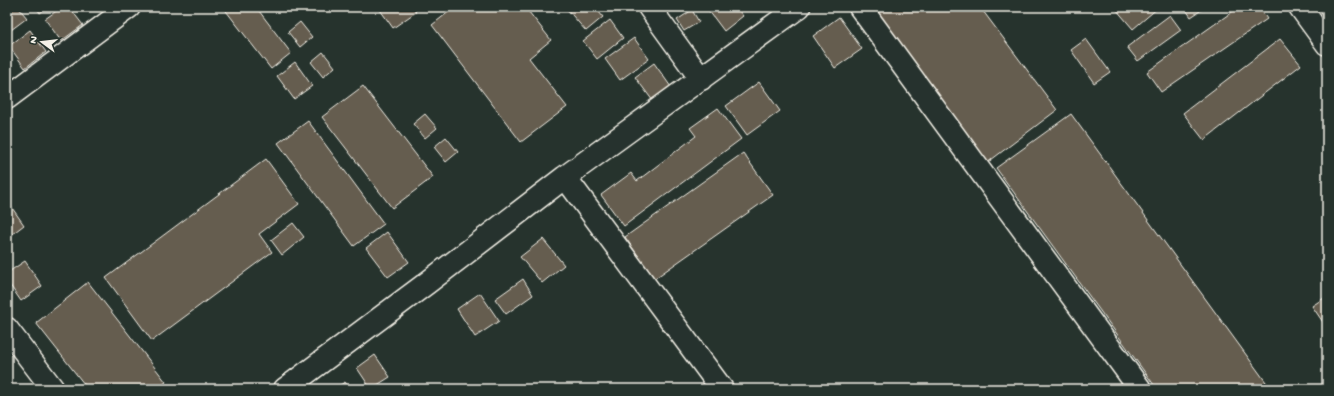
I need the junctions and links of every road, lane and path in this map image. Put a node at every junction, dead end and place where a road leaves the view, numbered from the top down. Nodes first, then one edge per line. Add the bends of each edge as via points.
1 (129, 7) edge
2 (649, 7) edge
3 (799, 7) edge
4 (860, 7) edge
5 (1300, 7) edge
6 (1327, 44) edge
7 (701, 79) junction
8 (7, 98) edge
9 (565, 177) junction
10 (7, 329) edge
11 (53, 389) edge
12 (285, 389) edge
13 (722, 389) edge
14 (1140, 389) edge

1 - 8 street
2 - 7 street
3 - 7 street
4 - 14 street
5 - 6 street
7 - 9 street
9 - 12 street
9 - 13 street
10 - 11 street

